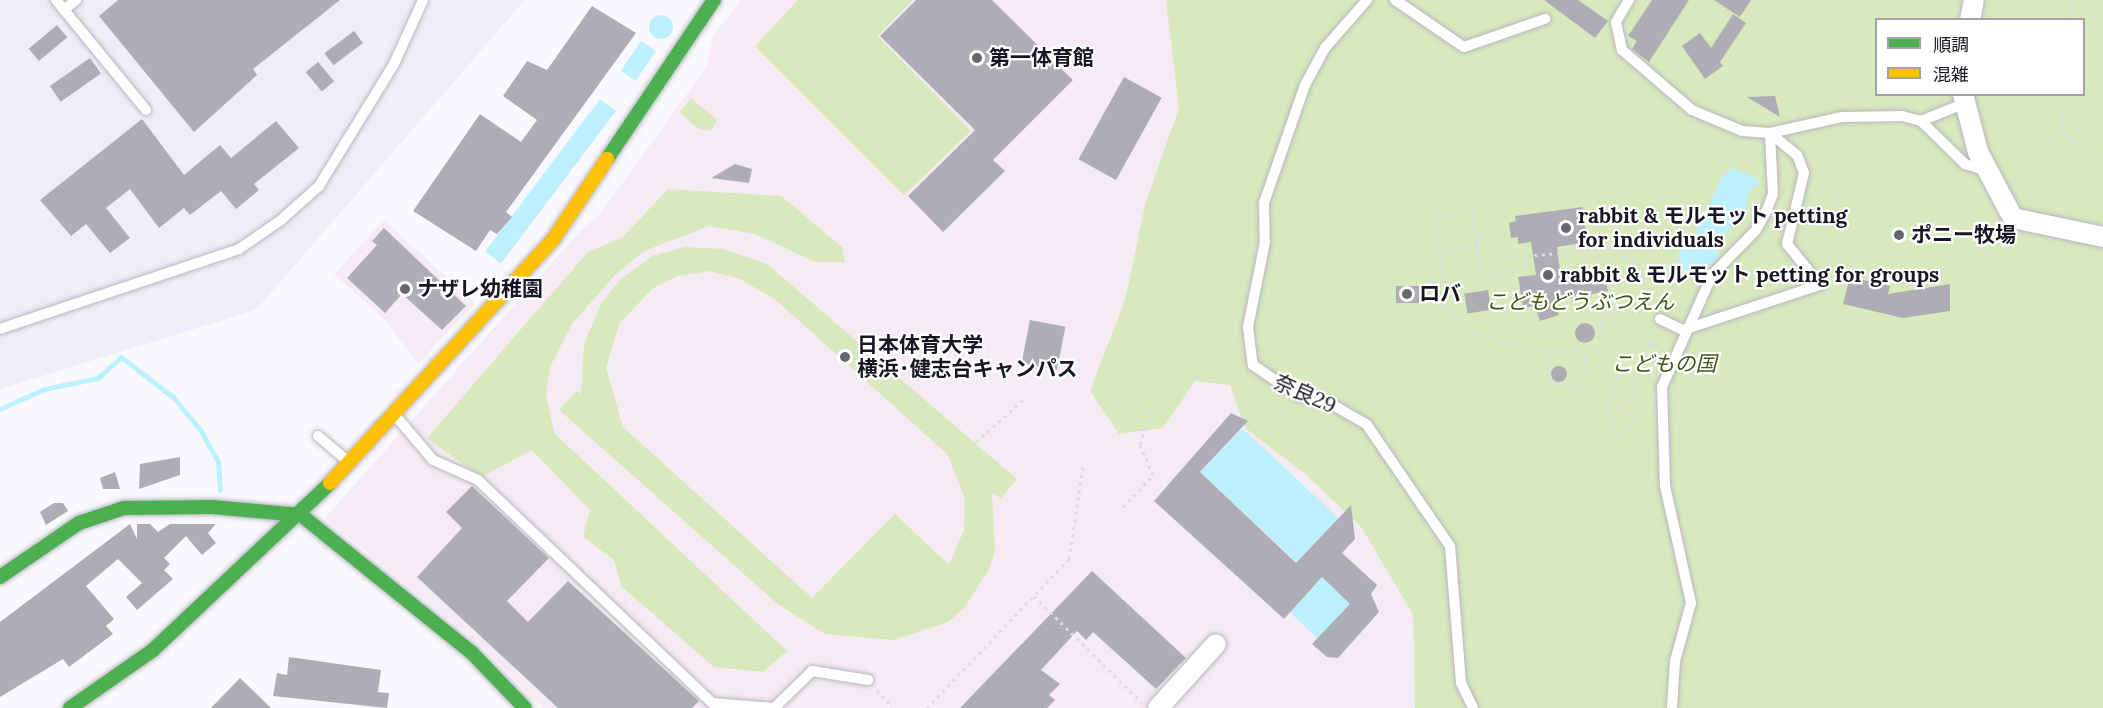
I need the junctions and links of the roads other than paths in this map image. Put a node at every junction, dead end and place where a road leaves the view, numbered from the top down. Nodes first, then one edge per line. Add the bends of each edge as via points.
1 (56, 0) edge
2 (76, 0) edge
3 (423, 0) edge
4 (714, 0) edge
5 (1367, 0) edge
6 (1395, 0) edge
7 (1629, 0) edge
8 (1974, 0) edge
9 (64, 10) junction
10 (1970, 18) edge
11 (1545, 19) dead end
12 (1963, 99) edge
13 (146, 110) dead end
14 (1921, 121) junction
15 (1770, 133) junction
16 (1988, 171) junction
17 (2103, 237) edge
18 (1660, 319) road end
19 (0, 329) edge
20 (1683, 330) junction
21 (393, 414) junction
22 (318, 436) dead end
23 (350, 462) junction
24 (301, 515) junction
25 (0, 577) edge
26 (1216, 644) dead end
27 (868, 680) road end
28 (70, 708) edge
29 (525, 708) edge
30 (1158, 708) edge
31 (1473, 708) edge
32 (1672, 708) edge

1 - 9 lane
2 - 9 lane
3 - 19 lane via 394,64 319,186 281,220 239,249
4 - 21 street via 558,234
5 - 31 lane, 奈良29 via 1325,48 1305,85 1264,202 1265,242 1248,327 1253,365 1297,395 1334,405 1367,425 1450,546 1461,683
6 - 11 lane via 1464,46
7 - 15 lane via 1616,22 1622,50 1640,70 1692,110 1742,131
8 - 10 street
9 - 13 lane
12 - 14 lane
12 - 16 street
14 - 15 lane via 1878,114 1842,117
14 - 16 lane via 1965,164
15 - 20 lane via 1773,194 1766,212 1756,230 1712,275
15 - 20 lane via 1797,155 1804,172 1786,234 1794,257 1820,285 1815,290
16 - 17 street via 2013,218
18 - 20 lane
20 - 32 lane via 1662,387 1665,486 1691,603 1675,662
21 - 23 street
21 - 27 lane via 434,460 478,480 712,703 774,708 812,671
22 - 23 lane
23 - 24 street
24 - 25 street via 212,507 124,508 79,523
24 - 28 street via 153,650
24 - 29 street via 472,653
26 - 30 street

